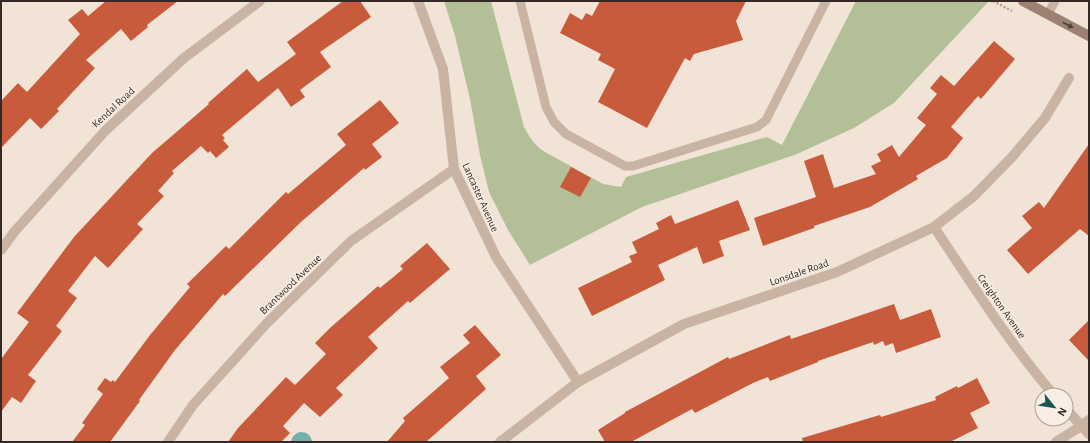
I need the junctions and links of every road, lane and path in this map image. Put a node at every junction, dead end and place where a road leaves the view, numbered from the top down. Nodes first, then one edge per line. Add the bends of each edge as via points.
1 (260, 1) edge
2 (418, 1) edge
3 (520, 1) edge
4 (826, 1) edge
5 (1023, 1) edge
6 (1055, 1) edge
7 (1048, 14) junction
8 (1089, 36) edge
9 (1069, 78) dead end
10 (454, 169) junction
11 (934, 227) junction
12 (1, 250) edge
13 (578, 382) junction
14 (1047, 387) edge
15 (1074, 418) edge
16 (1089, 420) edge
17 (1081, 426) junction
18 (1089, 434) edge
19 (168, 442) edge
20 (500, 442) edge
21 (1056, 442) edge

1 - 12 street, Kendal Road via 184,58 105,131
2 - 10 street, Lancaster Avenue via 443,69
3 - 4 lane via 546,107 554,122 566,134 625,166 758,127 766,120
5 - 7 main road
6 - 7 lane
7 -> 8 main road
9 - 11 street, Lonsdale Road via 1045,118 1012,157 974,196
10 - 13 street, Lancaster Avenue via 496,257
10 - 19 street, Brantwood Avenue via 351,241 267,323 193,405
11 - 13 street, Lonsdale Road via 836,272 684,324
11 - 14 street, Creighton Avenue via 1033,371
13 - 20 street, Lonsdale Road
15 - 17 street
16 - 17 street
17 - 18 street
17 - 21 street

